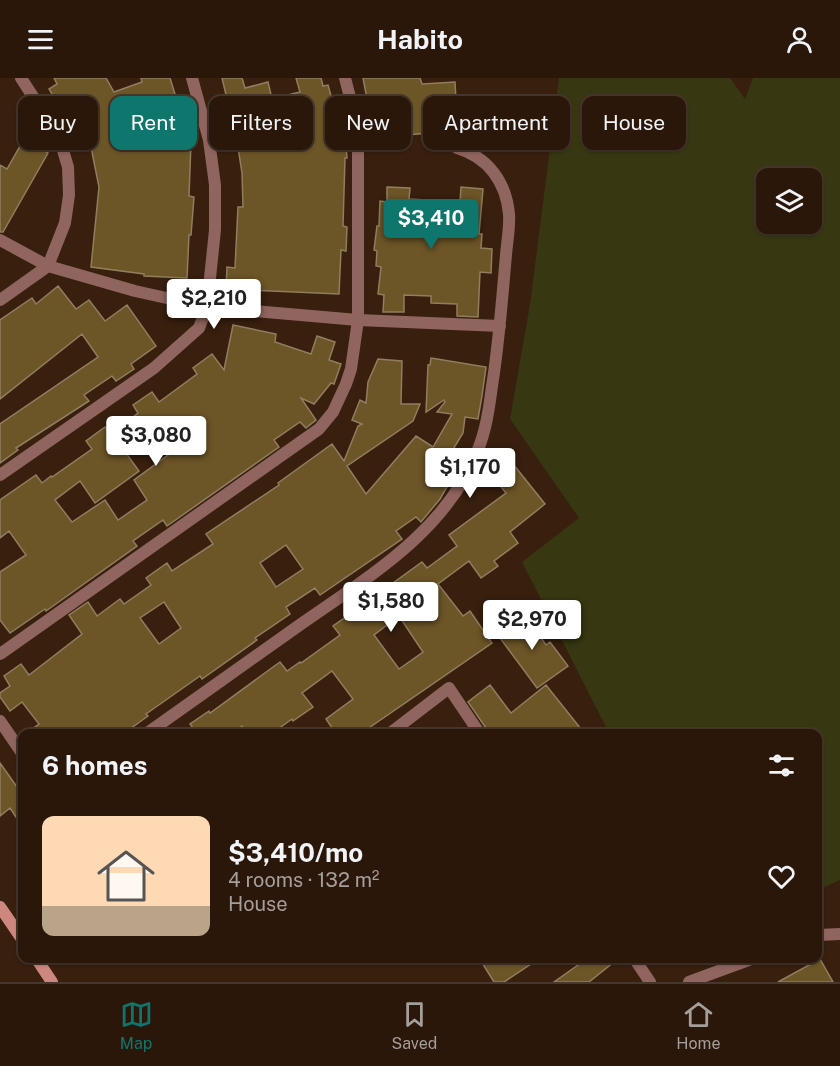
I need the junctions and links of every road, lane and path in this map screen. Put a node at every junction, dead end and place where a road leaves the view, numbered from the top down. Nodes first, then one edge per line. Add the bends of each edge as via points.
1 (21, 78) edge
2 (192, 78) edge
3 (345, 78) edge
4 (463, 150) edge
5 (0, 240) edge
6 (48, 266) junction
7 (0, 300) edge
8 (207, 307) junction
9 (358, 320) junction
10 (500, 326) junction
11 (0, 475) edge
12 (0, 654) edge
13 (0, 721) edge
14 (153, 729) edge
15 (395, 729) edge
16 (477, 729) edge
17 (18, 747) edge
18 (0, 907) edge
19 (18, 933) edge
20 (840, 934) edge
21 (822, 935) edge
22 (39, 963) edge
23 (637, 963) edge
24 (740, 963) edge
25 (52, 982) edge
26 (650, 982) edge
27 (689, 982) edge

1 - 6 street via 59,137 68,167 65,223
2 - 8 street via 210,140 214,185 215,230
3 - 9 street via 358,151
4 - 10 street via 493,170 503,188 509,215
5 - 6 street
6 - 7 street
6 - 8 street
8 - 9 street
8 - 11 street via 198,328 154,368
9 - 10 street
9 - 12 street via 346,384 333,412 319,429
10 - 14 street via 487,422 477,453 457,492 430,527 374,573
13 - 17 street
15 - 16 street via 449,688
18 - 19 main road
20 - 21 street
22 - 25 main road
23 - 26 street
24 - 27 street

